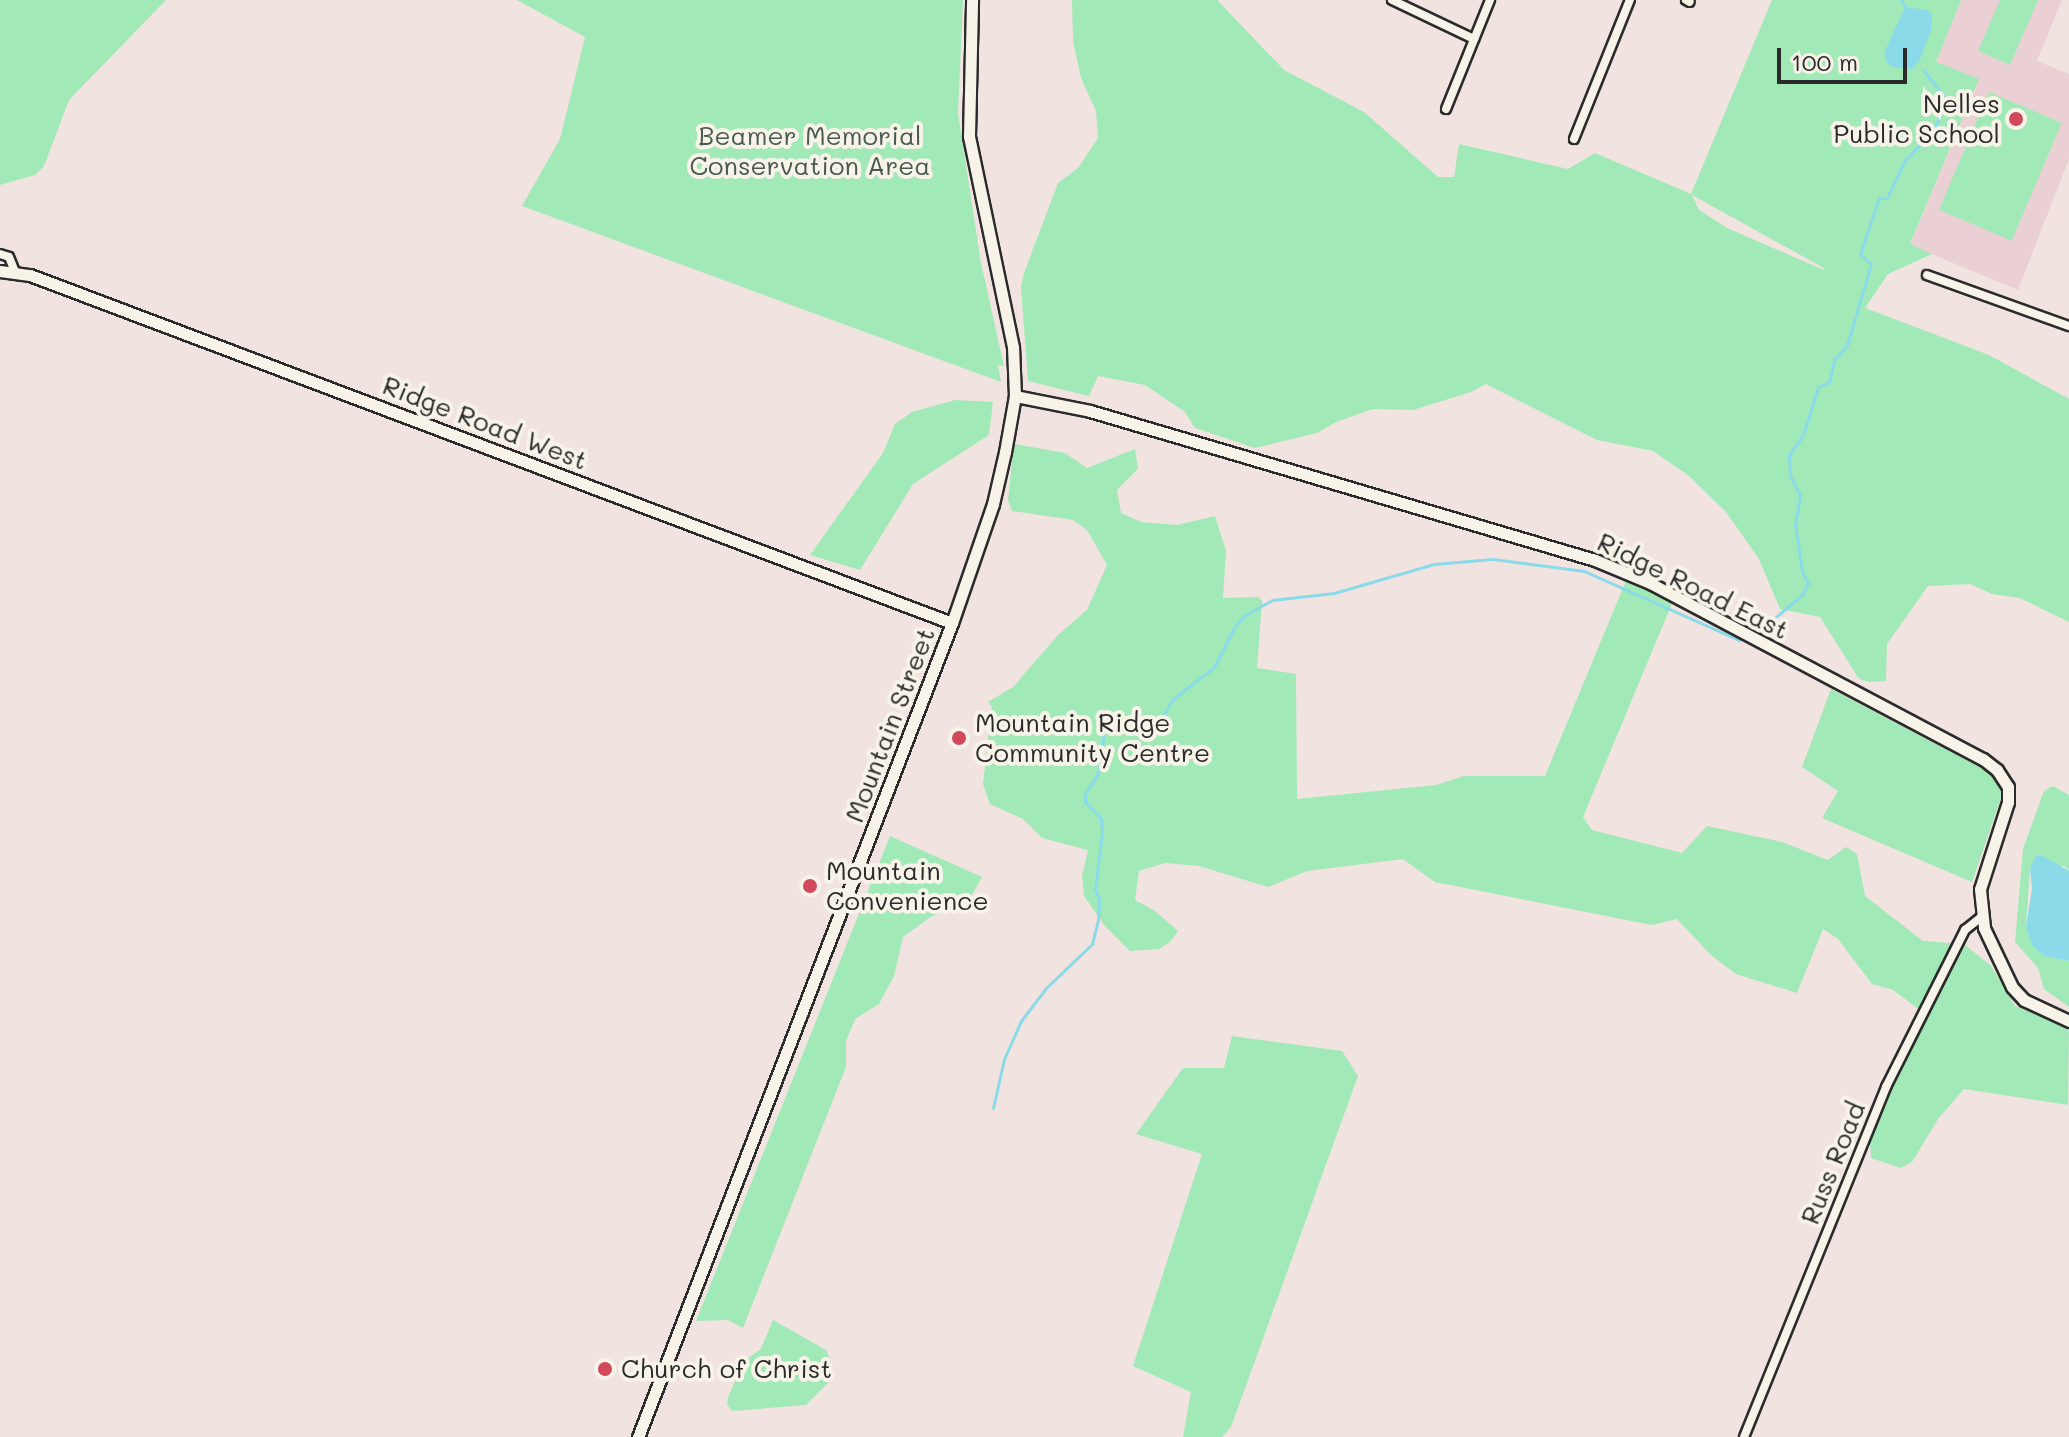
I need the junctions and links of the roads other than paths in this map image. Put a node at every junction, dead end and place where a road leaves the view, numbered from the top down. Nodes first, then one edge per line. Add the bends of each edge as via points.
1 (972, 0) edge
2 (1392, 0) edge
3 (1490, 0) edge
4 (1630, 0) edge
5 (1474, 39) junction
6 (1446, 109) dead end
7 (1574, 139) dead end
8 (0, 254) edge
9 (0, 271) edge
10 (15, 272) junction
11 (1927, 275) dead end
12 (2069, 326) edge
13 (1015, 396) junction
14 (952, 623) junction
15 (1981, 917) junction
16 (2069, 1021) edge
17 (638, 1437) edge
18 (1744, 1437) edge

1 - 13 main road, Mountain Street via 969,136 1013,347
2 - 5 street
3 - 5 street
4 - 7 street
5 - 6 street
8 - 10 street via 9,257
9 - 10 main road, Ridge Road West
10 - 14 main road, Ridge Road West
11 - 12 street
13 - 14 main road, Mountain Street via 993,504
13 - 15 main road, Ridge Road East via 1090,411 1595,560 1650,583 1983,759 2008,787 2008,802 1980,889
14 - 17 main road, Mountain Street
15 - 16 main road, Ridge Road East via 1992,952 2012,987 2024,1000
15 - 18 street, Russ Road via 1965,930 1886,1087

